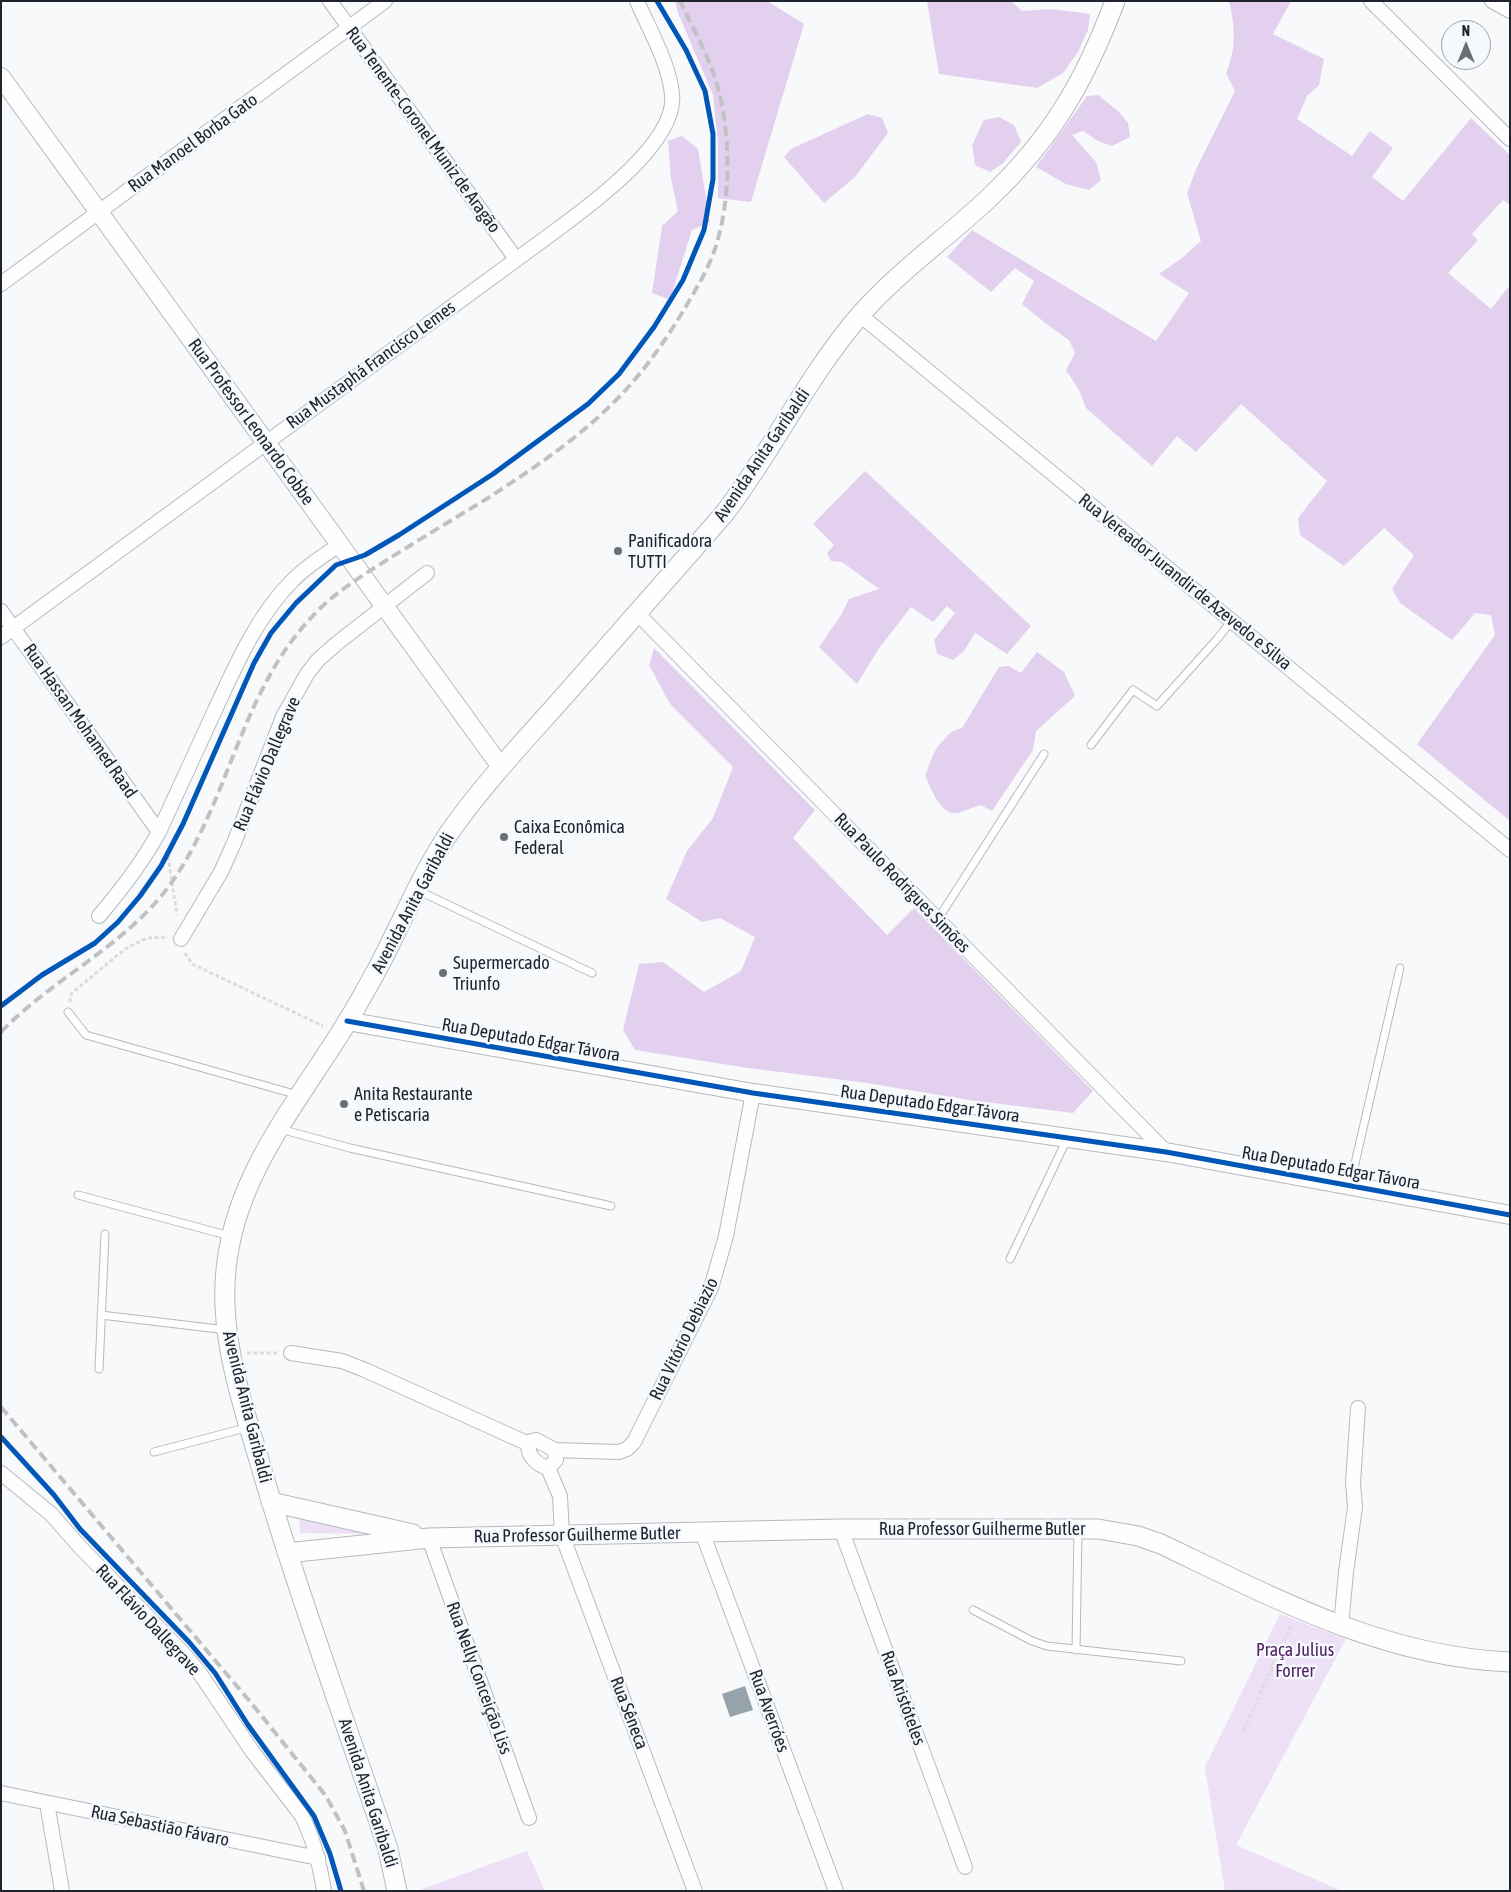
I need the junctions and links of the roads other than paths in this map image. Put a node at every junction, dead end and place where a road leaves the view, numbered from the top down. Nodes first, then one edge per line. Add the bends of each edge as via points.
1 (330, 1) edge
2 (385, 1) edge
3 (636, 1) edge
4 (1115, 1) edge
5 (1371, 1) edge
6 (1492, 1) edge
7 (1510, 11) edge
8 (349, 28) junction
9 (1, 77) edge
10 (1510, 139) edge
11 (99, 212) junction
12 (516, 259) junction
13 (1, 284) edge
14 (860, 315) junction
15 (266, 443) junction
16 (339, 545) junction
17 (427, 573) dead end
18 (384, 607) junction
19 (1, 610) edge
20 (637, 613) junction
21 (1232, 620) junction
22 (14, 628) junction
23 (1, 637) edge
24 (1091, 745) dead end
25 (1044, 754) dead end
26 (501, 767) junction
27 (159, 832) junction
28 (1510, 850) edge
29 (416, 890) junction
30 (99, 916) dead end
31 (938, 919) junction
32 (181, 939) road end
33 (1400, 968) dead end
34 (592, 972) dead end
35 (68, 1012) road end
36 (343, 1028) junction
37 (753, 1093) junction
38 (298, 1096) junction
39 (277, 1128) junction
40 (1068, 1137) junction
41 (1166, 1152) junction
42 (1350, 1185) junction
43 (78, 1195) dead end
44 (611, 1206) dead end
45 (1510, 1215) edge
46 (105, 1234) dead end
47 (231, 1237) junction
48 (1010, 1259) dead end
49 (101, 1315) junction
50 (227, 1330) junction
51 (291, 1353) road end
52 (99, 1369) dead end
53 (1358, 1408) dead end
54 (250, 1427) junction
55 (529, 1444) junction
56 (555, 1450) junction
57 (154, 1452) dead end
58 (548, 1468) junction
59 (1, 1473) edge
60 (271, 1502) junction
61 (1078, 1528) junction
62 (841, 1529) junction
63 (702, 1532) junction
64 (562, 1535) junction
65 (429, 1538) junction
66 (287, 1553) junction
67 (973, 1610) dead end
68 (1341, 1626) junction
69 (1076, 1650) junction
70 (1181, 1661) dead end
71 (1510, 1662) edge
72 (1, 1793) edge
73 (47, 1803) junction
74 (529, 1818) dead end
75 (318, 1858) junction
76 (965, 1867) dead end
77 (62, 1891) edge
78 (324, 1891) edge
79 (397, 1891) edge
80 (695, 1891) edge
81 (836, 1891) edge

1 - 8 street, Rua Tenente-Coronel Muniz de Aragão
2 - 8 street, Rua Manoel Borba Gato
3 - 12 street, Rua Mustaphá Francisco Lemes via 668,76 672,109 658,137 616,183
4 - 14 main road, Avenida Anita Garibaldi via 1092,58 1057,122 1039,146 990,198
5 - 10 street
6 - 7 street
8 - 11 street, Rua Manoel Borba Gato
8 - 12 street, Rua Tenente-Coronel Muniz de Aragão
9 - 11 street, Rua Professor Leonardo Cobbe
11 - 13 street, Rua Manoel Borba Gato
11 - 15 street, Rua Professor Leonardo Cobbe
12 - 15 street, Rua Mustaphá Francisco Lemes
14 - 20 main road, Avenida Anita Garibaldi via 817,372 724,514
14 - 21 street, Rua Vereador Jurandir de Azevedo e Silva
15 - 16 street, Rua Professor Leonardo Cobbe
15 - 22 street, Rua Mustaphá Francisco Lemes
16 - 18 street, Rua Professor Leonardo Cobbe
16 - 27 street via 292,581 254,631
17 - 18 street, Rua Flávio Dallegrave
18 - 26 street, Rua Professor Leonardo Cobbe
18 - 32 street, Rua Flávio Dallegrave via 336,644 307,674 283,717 234,843
19 - 22 street, Rua Hassan Mohamed Raad
20 - 26 main road, Avenida Anita Garibaldi
20 - 31 street, Rua Paulo Rodrigues Simões
21 - 24 lane via 1157,706 1133,690
21 - 28 street, Rua Vereador Jurandir de Azevedo e Silva
22 - 23 street, Rua Mustaphá Francisco Lemes
22 - 27 street, Rua Hassan Mohamed Raad
25 - 31 lane
26 - 29 main road, Avenida Anita Garibaldi via 454,826
27 - 30 street via 127,883
29 - 34 lane
29 - 36 main road, Avenida Anita Garibaldi via 380,965
31 - 41 street, Rua Paulo Rodrigues Simões
33 - 42 lane
35 - 38 lane via 86,1035
36 - 37 street, Rua Deputado Edgar Távora
36 - 38 main road, Avenida Anita Garibaldi
37 - 40 street, Rua Deputado Edgar Távora
37 - 56 street, Rua Vitório Debiazio via 726,1236 711,1288 634,1442 619,1452
38 - 39 main road, Avenida Anita Garibaldi
39 - 44 lane via 350,1148
39 - 47 main road, Avenida Anita Garibaldi via 248,1184
40 - 41 street, Rua Deputado Edgar Távora
40 - 48 lane
41 - 42 street, Rua Deputado Edgar Távora
42 - 45 street, Rua Deputado Edgar Távora
43 - 47 lane
46 - 49 lane
47 - 50 main road, Avenida Anita Garibaldi via 225,1290
49 - 50 lane
49 - 52 lane
50 - 54 main road, Avenida Anita Garibaldi
51 - 55 street via 342,1361
53 - 68 street via 1353,1483 1355,1507
54 - 57 lane
54 - 60 main road, Avenida Anita Garibaldi
55 - 56 street via 536,1440
55 - 58 street via 529,1452 535,1462
56 - 58 street via 556,1460
58 - 64 street, Rua Sêneca via 560,1496
59 - 75 street, Rua Flávio Dallegrave via 51,1514 199,1672 252,1751 302,1816
60 - 65 main road, Rua Professor Guilherme Butler
60 - 66 main road, Avenida Anita Garibaldi
61 - 62 main road, Rua Professor Guilherme Butler
61 - 68 main road, Rua Professor Guilherme Butler via 1119,1531 1160,1544
61 - 69 lane
62 - 63 main road, Rua Professor Guilherme Butler
62 - 76 street, Rua Aristóteles
63 - 64 main road, Rua Professor Guilherme Butler
63 - 81 street, Rua Averróes
64 - 65 main road, Rua Professor Guilherme Butler
64 - 80 street, Rua Sêneca
65 - 66 main road, Rua Professor Guilherme Butler
65 - 74 street, Rua Nelly Conceição Liss
66 - 79 main road, Avenida Anita Garibaldi via 388,1849
67 - 69 lane via 1032,1642
68 - 71 main road, Rua Professor Guilherme Butler via 1435,1654
69 - 70 lane
72 - 73 street, Rua Sebastião Fávaro
73 - 75 street, Rua Sebastião Fávaro
73 - 77 street
75 - 78 street, Rua Flávio Dallegrave

